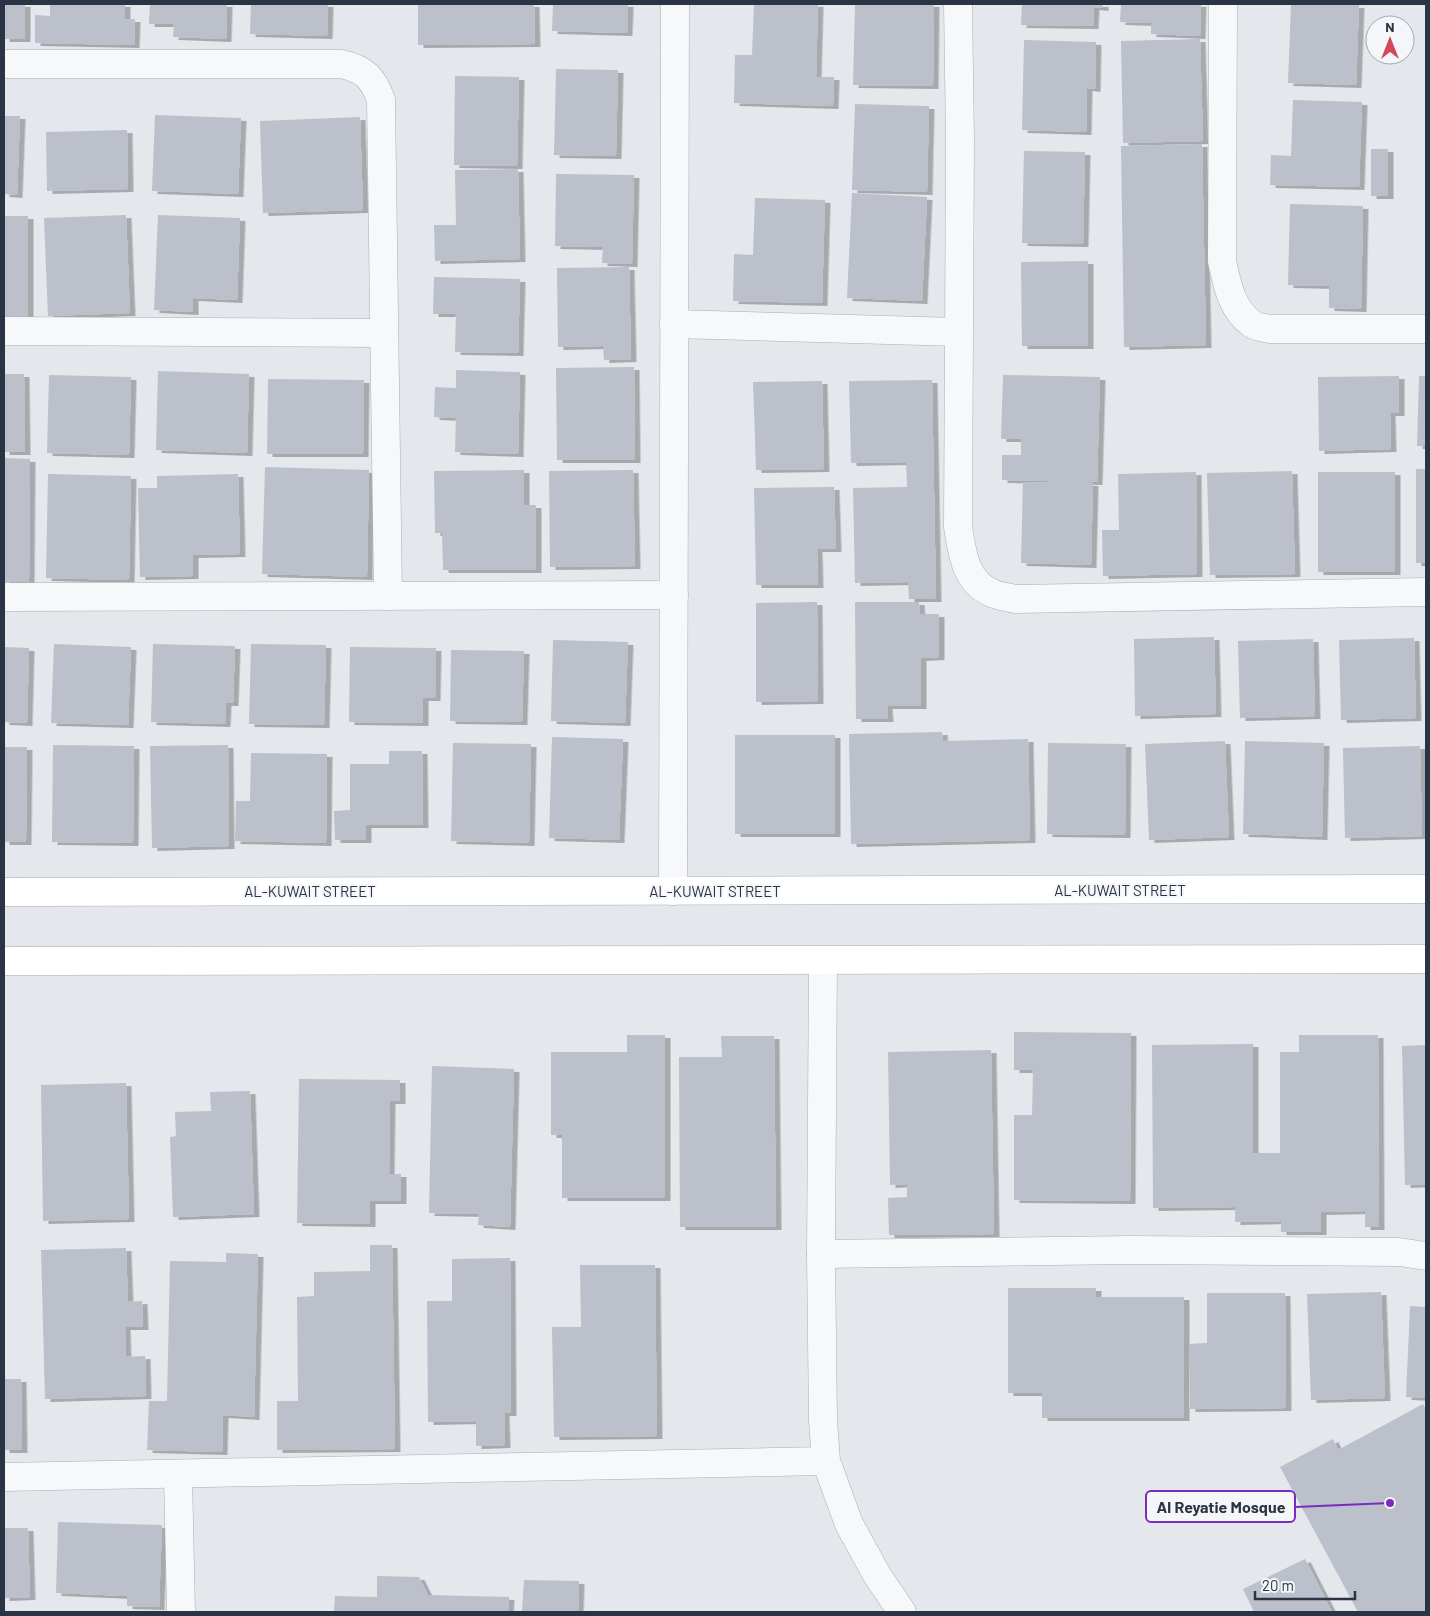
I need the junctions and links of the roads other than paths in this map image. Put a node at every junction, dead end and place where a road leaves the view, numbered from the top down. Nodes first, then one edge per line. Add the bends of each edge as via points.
1 (675, 4) edge
2 (958, 4) edge
3 (1223, 4) edge
4 (4, 64) edge
5 (674, 324) junction
6 (1426, 329) edge
7 (4, 331) edge
8 (958, 332) junction
9 (384, 333) junction
10 (1426, 592) edge
11 (674, 595) junction
12 (388, 596) junction
13 (4, 598) edge
14 (1426, 890) edge
15 (673, 891) junction
16 (4, 892) edge
17 (4, 957) edge
18 (1426, 959) edge
19 (823, 960) junction
20 (820, 1254) junction
21 (1426, 1256) edge
22 (826, 1461) junction
23 (178, 1475) junction
24 (4, 1477) edge
25 (181, 1612) edge
26 (902, 1612) edge

1 - 5 street
2 - 8 street
3 - 6 street via 1222,261 1230,294 1240,311 1252,324 1270,329
4 - 9 street via 341,64 364,72 375,85 380,100
5 - 8 street
5 - 11 street
7 - 9 street
8 - 10 street via 958,527 967,570 975,582 992,593 1015,599
9 - 12 street
11 - 12 street
11 - 15 street
12 - 13 street
14 - 15 main road, AL-KUWAIT STREET
15 - 16 main road, AL-KUWAIT STREET
17 - 19 main road
18 - 19 main road
19 - 20 street
20 - 21 street via 1129,1250 1399,1252
20 - 22 street
22 - 23 street
22 - 26 street via 849,1524
23 - 24 street
23 - 25 street

